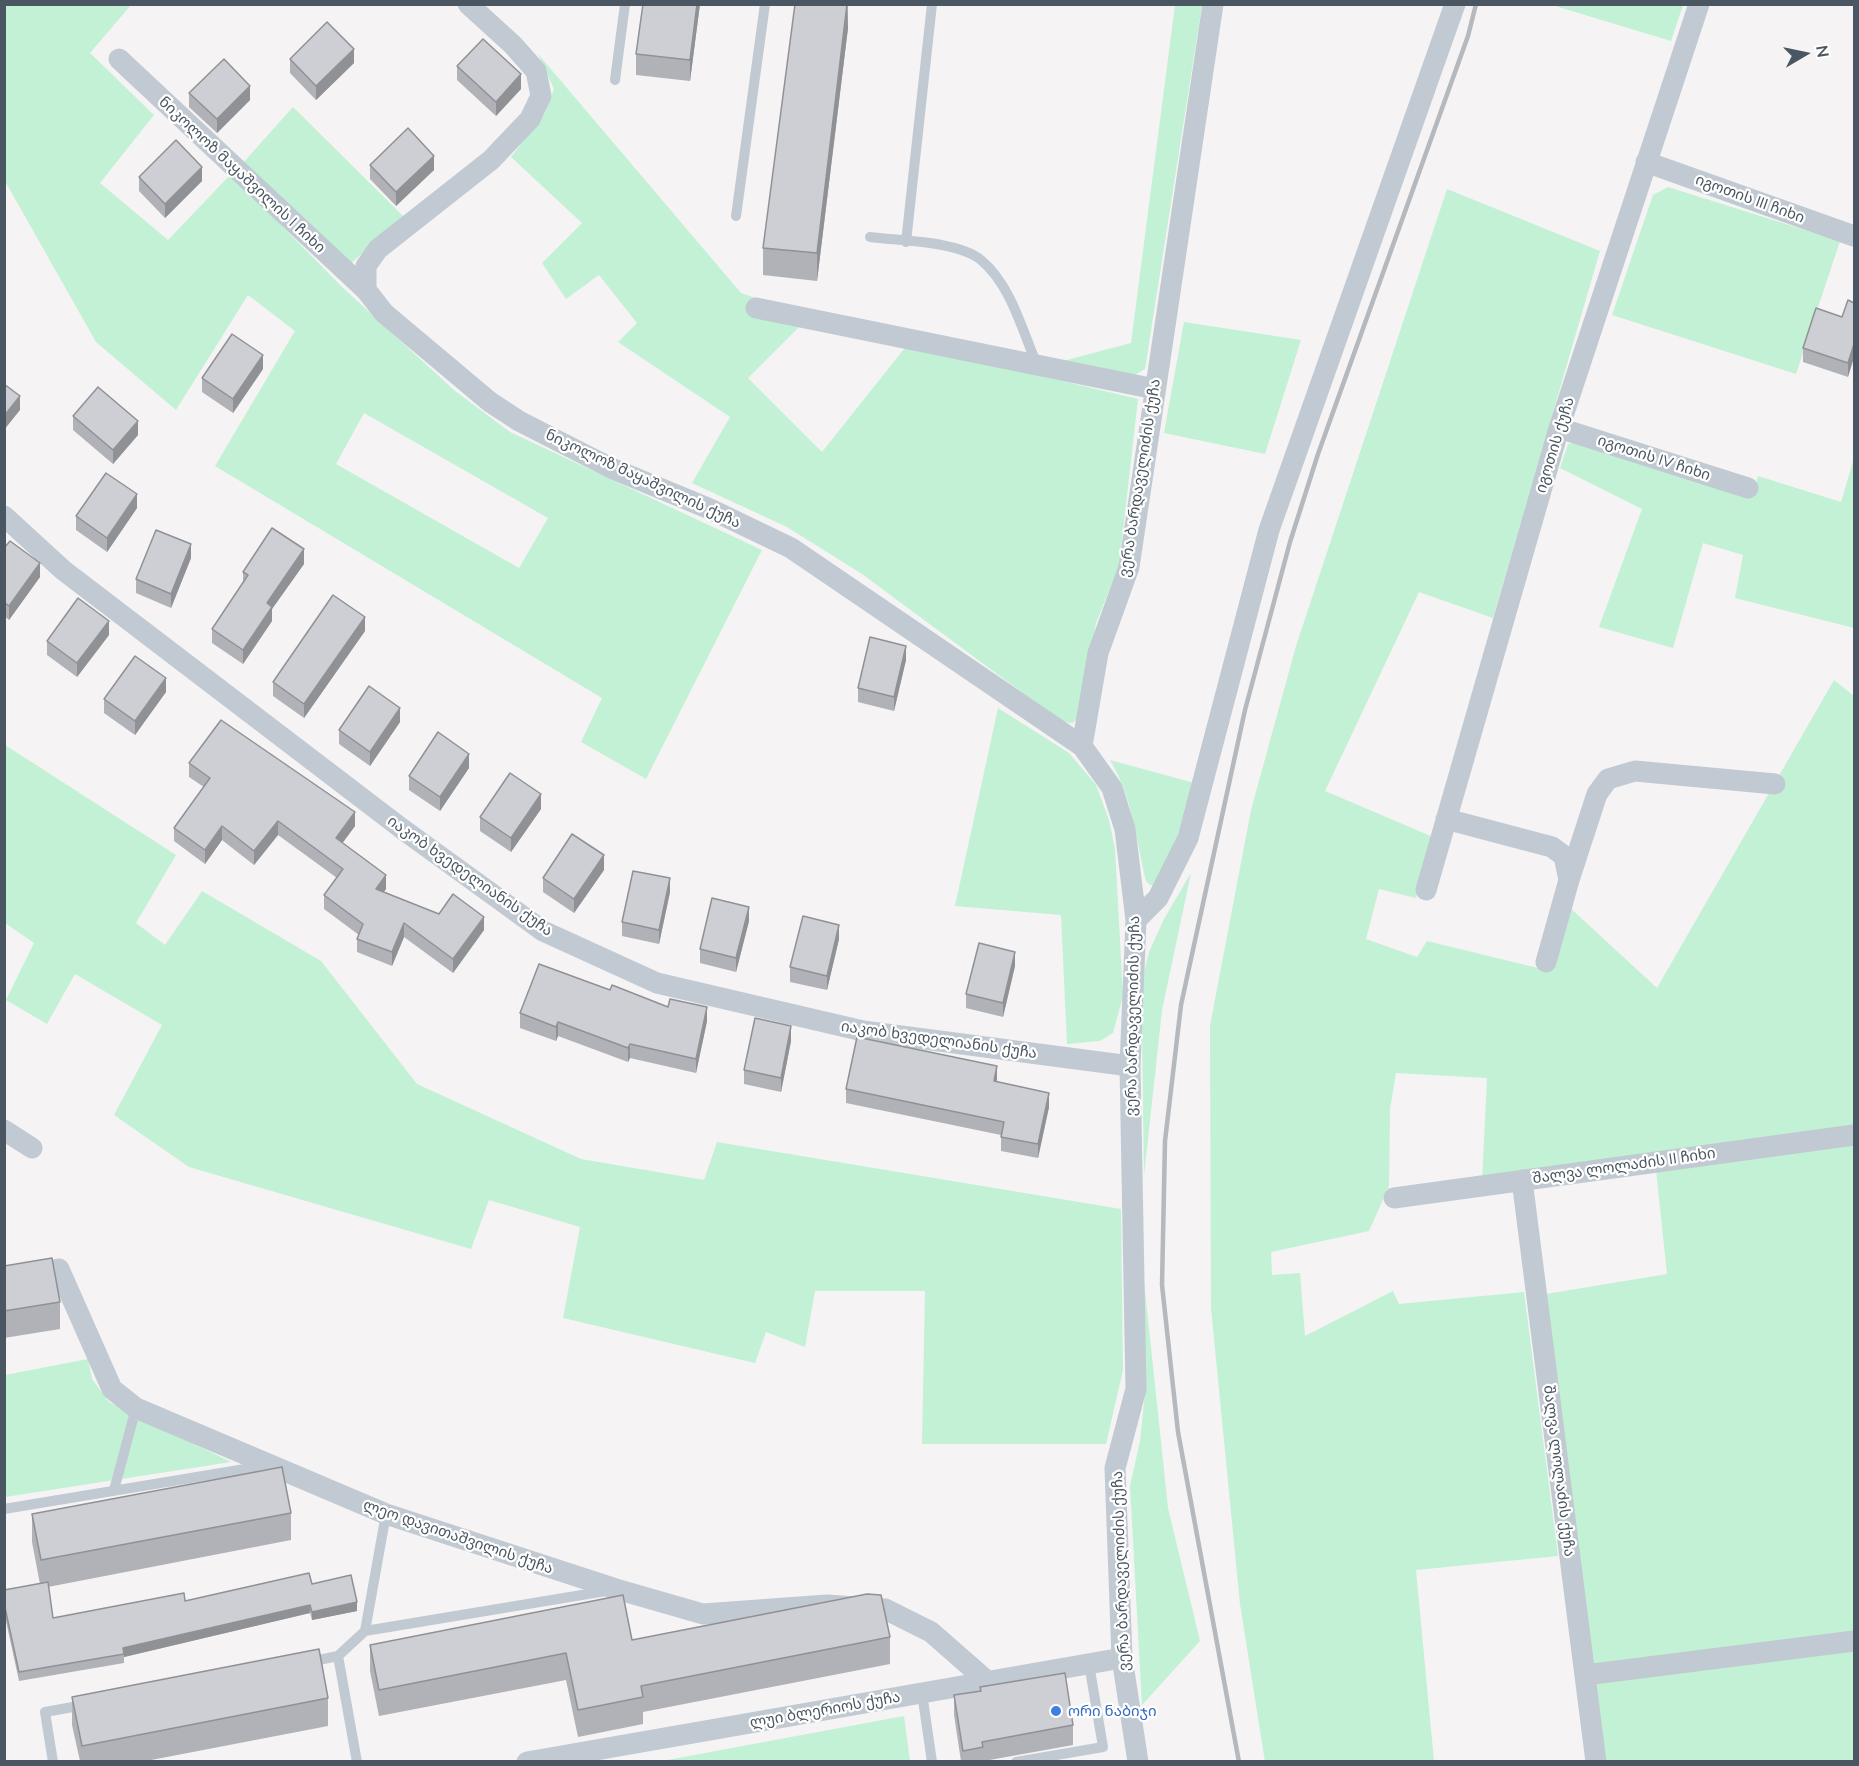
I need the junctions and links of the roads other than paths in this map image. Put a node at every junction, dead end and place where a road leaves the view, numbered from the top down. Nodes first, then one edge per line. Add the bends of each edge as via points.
1 (468, 4) edge
2 (625, 4) edge
3 (765, 4) edge
4 (932, 4) edge
5 (1213, 4) edge
6 (1455, 4) edge
7 (1699, 4) edge
8 (118, 59) dead end
9 (615, 80) dead end
10 (1646, 162) junction
11 (736, 216) dead end
12 (1854, 236) edge
13 (870, 237) dead end
14 (906, 242) junction
15 (366, 291) junction
16 (756, 309) dead end
17 (1038, 365) junction
18 (1155, 389) junction
19 (1559, 428) junction
20 (1748, 488) dead end
21 (4, 516) edge
22 (1082, 746) junction
23 (1775, 784) dead end
24 (1446, 819) junction
25 (1569, 880) junction
26 (1426, 890) dead end
27 (1136, 920) junction
28 (1546, 962) dead end
29 (1130, 1066) junction
30 (4, 1130) edge
31 (1854, 1135) edge
32 (32, 1148) dead end
33 (1522, 1180) junction
34 (1394, 1198) dead end
35 (4, 1279) edge
36 (136, 1408) junction
37 (267, 1465) junction
38 (114, 1490) junction
39 (4, 1509) edge
40 (386, 1514) junction
41 (616, 1589) junction
42 (365, 1631) junction
43 (1854, 1641) edge
44 (338, 1656) junction
45 (1122, 1658) junction
46 (303, 1663) edge
47 (1089, 1664) junction
48 (1585, 1675) junction
49 (987, 1681) junction
50 (922, 1693) junction
51 (92, 1703) edge
52 (551, 1759) edge
53 (53, 1761) edge
54 (357, 1761) edge
55 (527, 1761) edge
56 (932, 1761) edge
57 (1016, 1761) edge
58 (1138, 1761) edge
59 (1596, 1761) edge

1 - 15 street via 536,71 541,96 530,119 491,160 378,249 366,266
2 - 9 lane
3 - 11 lane
4 - 14 lane
5 - 18 street, ვერა ბარდაველიძის ქუჩა
6 - 27 street via 1269,530 1188,838 1158,898
7 - 10 street, იგოთის ქუჩა
8 - 15 street, ნიკოლოზ მაყაშვილის I ჩიხი
10 - 12 street, იგოთის III ჩიხი
10 - 19 street, იგოთის ქუჩა
13 - 14 lane
14 - 17 lane via 954,248 980,259 1001,282
15 - 22 street, ნიკოლოზ მაყაშვილის ქუჩა via 384,314 519,422 611,468 791,548
16 - 17 street
17 - 18 street
18 - 22 street, ვერა ბარდაველიძის ქუჩა via 1129,567 1098,653
19 - 20 street, იგოთის IV ჩიხი
19 - 24 street, იგოთის ქუჩა
21 - 29 street, იაკობ ხვედელიანის ქუჩა via 63,570 543,931 657,983 863,1032
22 - 27 street, ვერა ბარდაველიძის ქუჩა via 1112,788 1125,829
23 - 25 street via 1635,771 1608,779 1597,794
24 - 25 street via 1552,847 1563,856
24 - 26 street, იგოთის ქუჩა
25 - 28 street
27 - 29 street, ვერა ბარდაველიძის ქუჩა
29 - 45 street, ვერა ბარდაველიძის ქუჩა via 1136,1389 1115,1468
30 - 32 street
31 - 33 street, შალვა ლოლაძის II ჩიხი
33 - 34 street, შალვა ლოლაძის II ჩიხი
33 - 48 street, შალვა ლოლაძის ქუჩა
35 - 36 street, ლეო დავითაშვილის ქუჩა via 59,1269 112,1389
36 - 37 street, ლეო დავითაშვილის ქუჩა
36 - 38 lane
37 - 38 lane
37 - 40 street, ლეო დავითაშვილის ქუჩა
38 - 39 lane
40 - 41 street, ლეო დავითაშვილის ქუჩა
40 - 42 lane
41 - 42 lane
41 - 49 street, ლეო დავითაშვილის ქუჩა via 703,1614 827,1605 885,1609 931,1632
42 - 44 lane
43 - 48 street
44 - 46 lane
44 - 54 lane
45 - 47 street, ლუი ბლერიოს ქუჩა
45 - 58 street, ვერა ბარდაველიძის ქუჩა
47 - 49 street, ლუი ბლერიოს ქუჩა
47 - 57 lane via 1103,1747
48 - 59 street, შალვა ლოლაძის ქუჩა
49 - 50 street, ლუი ბლერიოს ქუჩა
50 - 52 street, ლუი ბლერიოს ქუჩა
50 - 56 lane
51 - 53 lane via 45,1712
52 - 55 street, ლუი ბლერიოს ქუჩა

